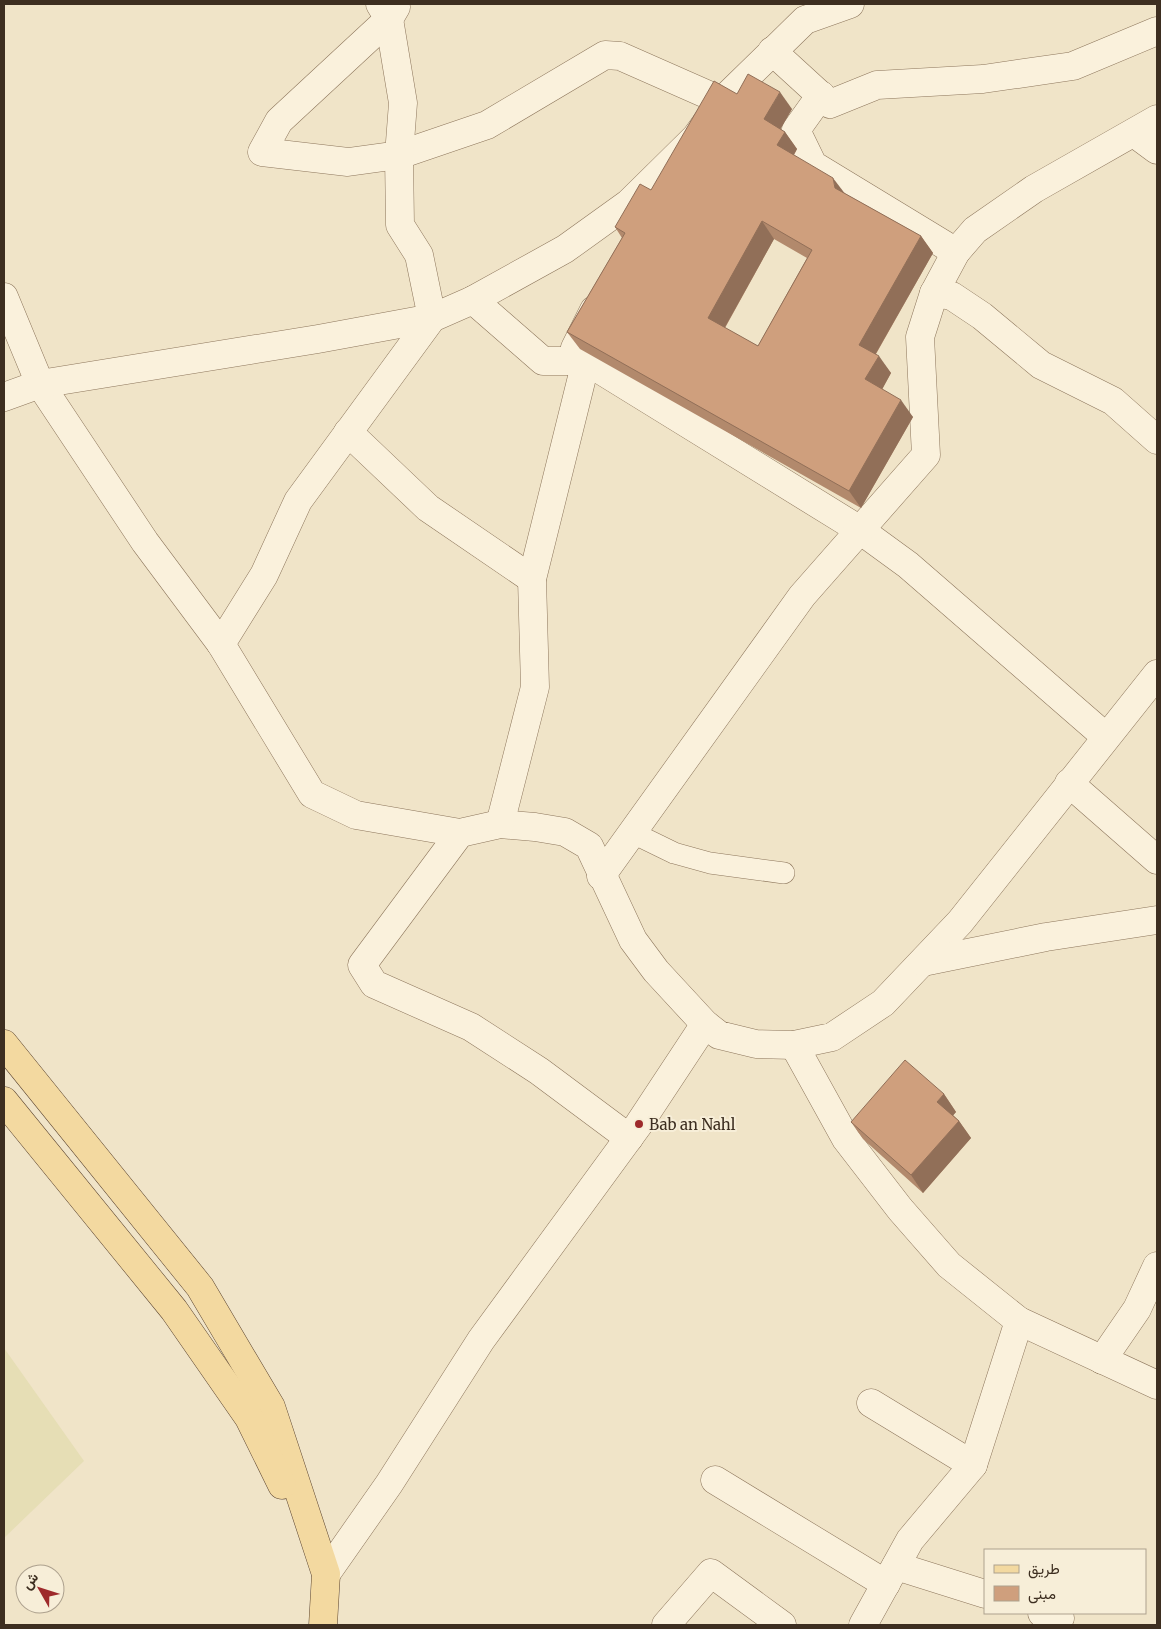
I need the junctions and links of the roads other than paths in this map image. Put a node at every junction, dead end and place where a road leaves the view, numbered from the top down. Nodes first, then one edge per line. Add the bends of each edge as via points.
1 (850, 4) edge
2 (389, 9) edge
3 (805, 12) edge
4 (1157, 31) edge
5 (772, 51) junction
6 (821, 95) junction
7 (722, 100) junction
8 (1157, 119) edge
9 (1134, 133) junction
10 (1157, 150) edge
11 (399, 155) junction
12 (630, 203) junction
13 (622, 241) edge
14 (956, 252) junction
15 (604, 288) edge
16 (934, 293) junction
17 (4, 297) edge
18 (474, 300) junction
19 (432, 318) junction
20 (586, 361) junction
21 (40, 384) junction
22 (4, 397) edge
23 (348, 432) junction
24 (1157, 440) edge
25 (860, 530) junction
26 (532, 580) junction
27 (221, 644) junction
28 (1157, 674) edge
29 (1106, 738) junction
30 (1069, 783) junction
31 (500, 824) junction
32 (460, 833) junction
33 (633, 833) junction
34 (1157, 860) edge
35 (784, 874) dead end
36 (601, 876) junction
37 (1157, 920) edge
38 (923, 962) junction
39 (705, 1024) junction
40 (4, 1044) edge
41 (794, 1045) junction
42 (4, 1101) edge
43 (629, 1138) junction
44 (1157, 1266) edge
45 (1019, 1321) junction
46 (1102, 1360) junction
47 (1157, 1385) edge
48 (871, 1403) dead end
49 (973, 1465) junction
50 (715, 1480) dead end
51 (326, 1574) junction
52 (891, 1575) junction
53 (984, 1594) edge
54 (323, 1625) edge
55 (666, 1625) edge
56 (782, 1625) edge
57 (863, 1625) edge

1 - 3 street
2 - 11 street via 403,103
2 - 11 street via 279,121 262,152 348,162
3 - 5 street
4 - 6 street via 1073,66 983,79 876,85 830,104
5 - 6 street
5 - 7 street
6 - 14 street via 796,130 813,165
7 - 11 street via 620,56 605,55 486,125
7 - 12 street via 696,137
8 - 9 street
9 - 10 street
9 - 14 street via 1034,189 975,230
11 - 19 street via 400,225 419,255
12 - 13 street
12 - 18 street via 565,249
14 - 16 street
15 - 20 street via 575,348
16 - 24 street via 952,296 1041,365 1113,401
16 - 25 street via 920,337 926,455
17 - 21 street
18 - 19 street
18 - 20 street via 543,362
19 - 21 street
19 - 23 street
20 - 25 street
20 - 26 street
21 - 22 street
21 - 27 street via 145,542
23 - 26 street via 428,508
23 - 27 street via 298,501 264,575
25 - 29 street via 908,565
25 - 33 street via 802,596
26 - 31 street via 535,687
27 - 32 street via 312,794 356,815
28 - 29 street
29 - 30 street
30 - 34 street
30 - 38 street via 960,922
31 - 32 street
31 - 36 street via 565,832 588,846
32 - 43 street via 362,965 374,984 471,1026 539,1071
33 - 35 street via 674,852 710,863
33 - 36 street
36 - 39 street via 633,940 656,971
37 - 38 street via 1046,937
38 - 41 street via 882,1003 832,1037
39 - 41 street via 719,1036 756,1044
39 - 43 street
40 - 51 main road via 200,1287 271,1407
41 - 45 street via 846,1139 900,1209 950,1265
42 - 51 main road via 174,1310 249,1418
43 - 51 street via 480,1340 389,1484
44 - 46 street via 1137,1309
45 - 46 street
45 - 49 street
46 - 47 street
48 - 49 street
49 - 52 street via 910,1540
50 - 52 street
51 - 54 main road
52 - 53 street
52 - 57 street
55 - 56 street via 711,1573

